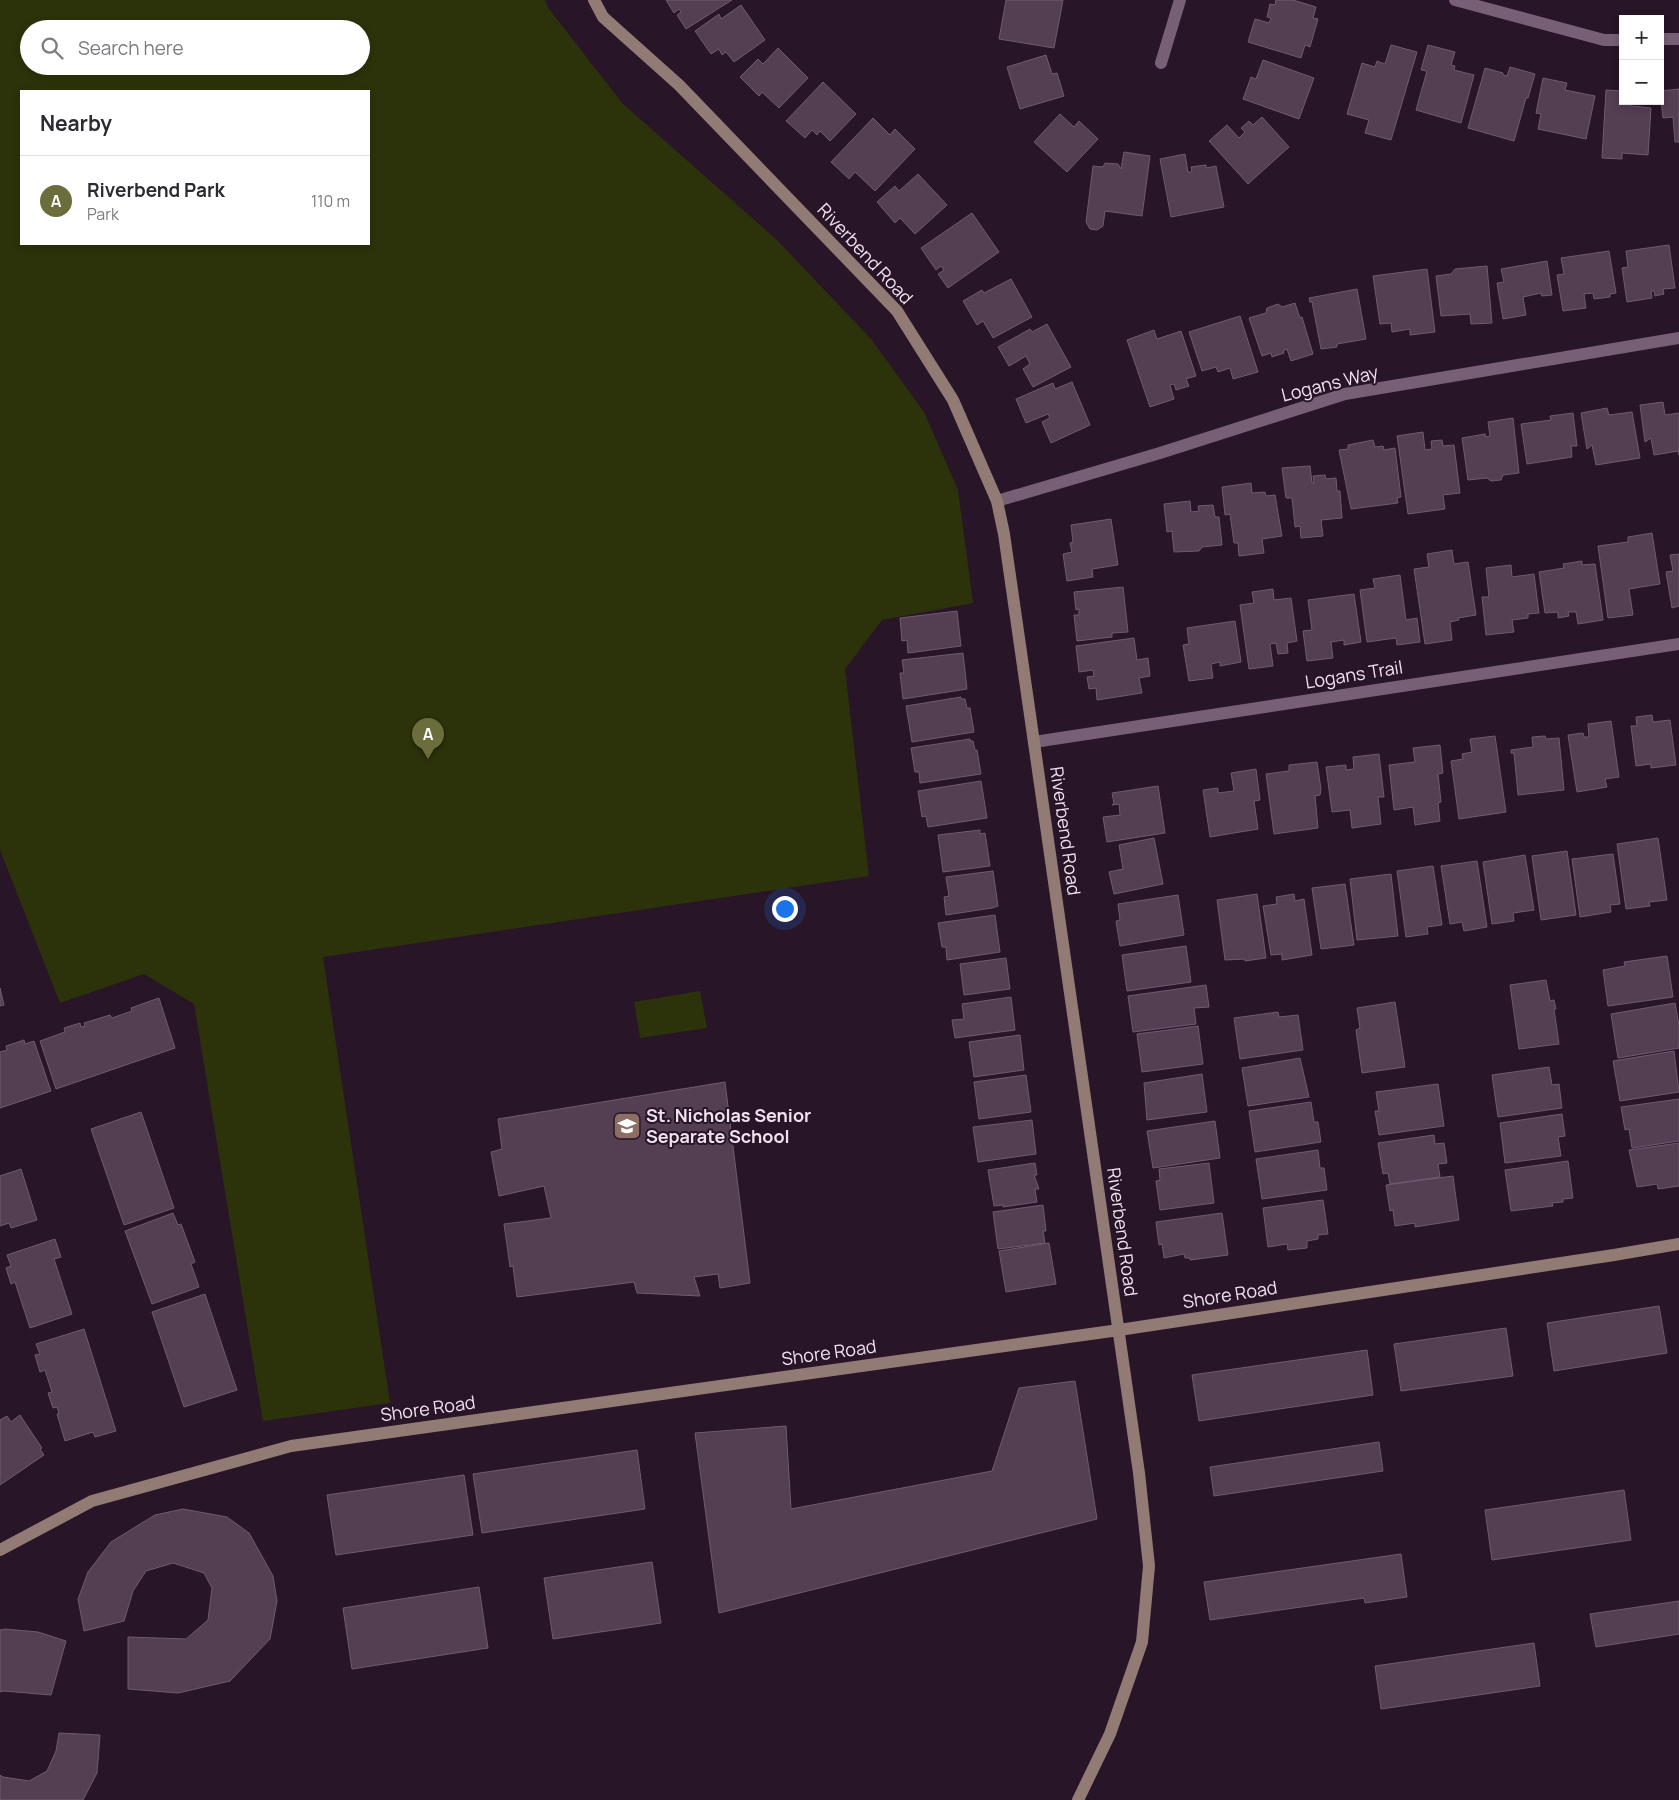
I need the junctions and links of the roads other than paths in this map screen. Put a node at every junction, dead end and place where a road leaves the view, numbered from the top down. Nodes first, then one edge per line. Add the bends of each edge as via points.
1 (594, 0) edge
2 (1180, 0) edge
3 (1455, 0) edge
4 (1664, 39) edge
5 (1679, 39) edge
6 (1619, 40) edge
7 (1161, 63) dead end
8 (1679, 338) edge
9 (997, 501) junction
10 (1679, 644) edge
11 (1034, 742) junction
12 (1679, 1244) edge
13 (1119, 1330) junction
14 (0, 1550) edge
15 (1078, 1800) edge

1 - 9 street, Riverbend Road via 603,17 679,85 896,311 954,400
2 - 7 street
3 - 6 street via 1604,40
4 - 5 street
8 - 9 street, Logans Way via 1345,394
9 - 11 street, Riverbend Road
10 - 11 street, Logans Trail
11 - 13 street, Riverbend Road
12 - 13 street, Shore Road
13 - 14 street, Shore Road via 291,1446 92,1501
13 - 15 street, Riverbend Road via 1140,1473 1149,1566 1142,1642 1110,1734

